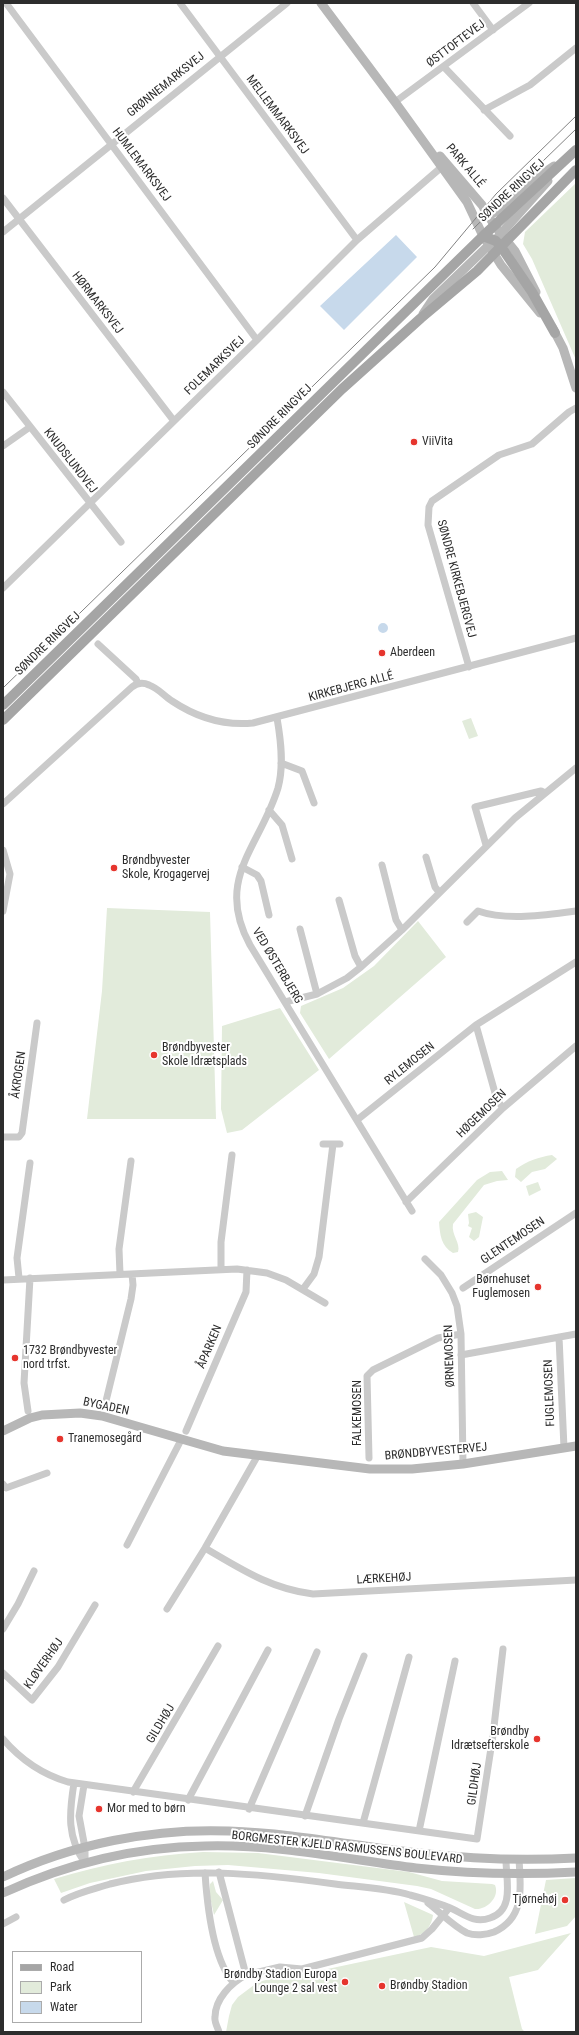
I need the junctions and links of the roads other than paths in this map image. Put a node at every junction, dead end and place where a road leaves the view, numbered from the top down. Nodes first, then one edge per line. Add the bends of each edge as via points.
1 (6, 3) edge
2 (180, 3) edge
3 (287, 3) edge
4 (321, 3) edge
5 (473, 3) edge
6 (529, 3) edge
7 (493, 30) junction
8 (576, 48) edge
9 (219, 56) junction
10 (444, 67) junction
11 (395, 102) junction
12 (484, 110) junction
13 (510, 136) dead end
14 (110, 144) junction
15 (573, 152) edge
16 (444, 165) junction
17 (576, 170) edge
18 (3, 198) edge
19 (484, 209) junction
20 (19, 219) junction
21 (3, 232) edge
22 (357, 240) junction
23 (495, 240) junction
24 (555, 333) joint
25 (258, 340) junction
26 (576, 388) edge
27 (3, 392) edge
28 (576, 408) edge
29 (174, 421) junction
30 (30, 427) junction
31 (3, 446) edge
32 (88, 503) junction
33 (121, 542) dead end
34 (3, 588) edge
35 (576, 638) edge
36 (98, 644) dead end
37 (469, 667) junction
38 (138, 684) junction
39 (3, 705) edge
40 (277, 718) junction
41 (3, 720) edge
42 (281, 763) junction
43 (576, 768) edge
44 (545, 793) junction
45 (314, 803) dead end
46 (3, 804) edge
47 (269, 810) junction
48 (486, 845) junction
49 (3, 850) edge
50 (426, 857) dead end
51 (292, 858) dead end
52 (382, 865) dead end
53 (242, 867) junction
54 (439, 892) junction
55 (339, 900) dead end
56 (3, 911) edge
57 (576, 911) edge
58 (269, 914) dead end
59 (467, 922) dead end
60 (300, 929) dead end
61 (402, 930) junction
62 (576, 962) edge
63 (361, 967) junction
64 (317, 994) junction
65 (285, 1002) junction
66 (37, 1024) dead end
67 (476, 1025) junction
68 (576, 1046) edge
69 (503, 1108) junction
70 (357, 1120) junction
71 (3, 1137) edge
72 (323, 1144) dead end
73 (232, 1155) dead end
74 (131, 1161) dead end
75 (30, 1163) dead end
76 (406, 1202) junction
77 (412, 1211) dead end
78 (576, 1212) edge
79 (425, 1259) dead end
80 (221, 1269) junction
81 (247, 1270) junction
82 (120, 1274) junction
83 (132, 1274) junction
84 (19, 1278) junction
85 (30, 1278) junction
86 (3, 1280) edge
87 (463, 1288) dead end
88 (303, 1289) junction
89 (325, 1303) dead end
90 (461, 1334) junction
91 (576, 1334) edge
92 (559, 1337) junction
93 (461, 1355) junction
94 (105, 1405) dead end
95 (28, 1411) dead end
96 (3, 1431) edge
97 (186, 1432) dead end
98 (180, 1440) junction
99 (576, 1446) edge
100 (564, 1448) junction
101 (254, 1455) junction
102 (369, 1458) dead end
103 (463, 1464) junction
104 (47, 1473) dead end
105 (3, 1484) edge
106 (127, 1544) dead end
107 (205, 1548) junction
108 (34, 1571) dead end
109 (576, 1580) edge
110 (95, 1605) dead end
111 (167, 1609) dead end
112 (3, 1629) edge
113 (218, 1646) dead end
114 (503, 1649) dead end
115 (268, 1650) dead end
116 (317, 1652) dead end
117 (364, 1656) dead end
118 (409, 1657) dead end
119 (455, 1661) dead end
120 (3, 1672) edge
121 (3, 1739) edge
122 (74, 1783) junction
123 (84, 1785) junction
124 (133, 1792) junction
125 (188, 1800) junction
126 (249, 1809) junction
127 (305, 1816) junction
128 (363, 1823) junction
129 (419, 1831) junction
130 (85, 1848) junction
131 (76, 1850) junction
132 (576, 1858) edge
133 (506, 1860) junction
134 (519, 1860) junction
135 (85, 1863) junction
136 (219, 1872) junction
137 (576, 1872) edge
138 (204, 1873) junction
139 (506, 1875) junction
140 (520, 1875) junction
141 (3, 1877) edge
142 (3, 1894) edge
143 (423, 1899) junction
144 (64, 1900) dead end
145 (449, 1908) junction
146 (444, 1915) junction
147 (16, 1916) dead end
148 (3, 1924) edge
149 (246, 1975) junction
150 (233, 1982) junction
151 (219, 2032) edge

1 - 14 street, HUMLEMARKSVEJ
2 - 9 street, MELLEMMARKSVEJ
3 - 9 street, GRØNNEMARKSVEJ
4 - 11 street, PARK ALLÉ
5 - 7 street
6 - 7 street, ØSTTOFTEVEJ
7 - 10 street, ØSTTOFTEVEJ
8 - 12 street via 530,85
9 - 14 street, GRØNNEMARKSVEJ
9 - 22 street, MELLEMMARKSVEJ
10 - 11 street, ØSTTOFTEVEJ
10 - 12 street
11 - 16 street, PARK ALLÉ
12 - 13 street
14 - 20 street, GRØNNEMARKSVEJ
14 - 25 street, HUMLEMARKSVEJ
15 - 19 street via 535,179 501,210 493,213
15 - 23 main road, SØNDRE RINGVEJ
16 - 19 street, PARK ALLÉ
16 - 22 street, FOLEMARKSVEJ
16 - 23 street, PARK ALLÉ
17 - 23 main road, SØNDRE RINGVEJ
18 - 20 street, HØRMARKSVEJ
19 - 23 street, PARK ALLÉ
20 - 21 street, GRØNNEMARKSVEJ
20 - 29 street, HØRMARKSVEJ
22 - 25 street, FOLEMARKSVEJ
23 - 24 main road via 532,292
23 - 39 main road, SØNDRE RINGVEJ
23 - 41 main road, SØNDRE RINGVEJ via 477,271 342,388
24 - 26 street via 565,353
25 - 29 street, FOLEMARKSVEJ
27 - 30 street, KNUDSLUNDVEJ
28 - 37 street, SØNDRE KIRKEBJERGVEJ via 532,444 496,457 432,501 429,507 428,525
29 - 32 street, FOLEMARKSVEJ
30 - 31 street
30 - 32 street, KNUDSLUNDVEJ
32 - 33 street, KNUDSLUNDVEJ
32 - 34 street, FOLEMARKSVEJ
35 - 37 street, KIRKEBJERG ALLÉ
36 - 38 street via 136,679
37 - 40 street, KIRKEBJERG ALLÉ
38 - 40 street, KIRKEBJERG ALLÉ via 152,686 170,700 204,718 238,724
38 - 46 street
40 - 42 street, VED ØSTERBJERG
42 - 45 street via 302,771
42 - 47 street, VED ØSTERBJERG via 278,788
43 - 44 street
44 - 48 street
44 - 48 street via 541,791 475,807
47 - 51 street via 282,825
47 - 53 street, VED ØSTERBJERG
48 - 54 street
49 - 56 street via 10,874
50 - 54 street via 435,887
52 - 61 street via 396,920
53 - 58 street, VED ØSTERBJERG via 257,875 261,881
53 - 65 street, VED ØSTERBJERG via 236,886 241,928
54 - 61 street
55 - 63 street via 355,956
57 - 59 street via 538,916 489,914 478,911
60 - 64 street
61 - 63 street
62 - 67 street, RYLEMOSEN
63 - 64 street via 347,978
64 - 65 street
65 - 70 street, VED ØSTERBJERG
66 - 71 street, ÅKROGEN via 22,1133 16,1138
67 - 69 street via 497,1100
67 - 70 street, RYLEMOSEN
68 - 69 street, HØGEMOSEN
69 - 76 street, HØGEMOSEN
70 - 76 street
72 - 88 street via 336,1144 319,1257 314,1274
73 - 80 street via 220,1242
74 - 82 street via 119,1249
75 - 84 street via 17,1258
76 - 77 street
78 - 87 street, GLENTEMOSEN
79 - 90 street, ØRNEMOSEN via 441,1275 452,1293 457,1306
80 - 81 street
80 - 83 street
81 - 88 street via 267,1274
81 - 97 street, ÅPARKEN via 246,1292
82 - 83 street
82 - 85 street
83 - 94 street via 131,1299
84 - 85 street
84 - 86 street
85 - 95 street via 24,1383
88 - 89 street
90 - 93 street, ØRNEMOSEN
90 - 102 street, FALKEMOSEN via 438,1338 373,1370 367,1376
91 - 92 street
92 - 93 street
92 - 100 street, FUGLEMOSEN
93 - 103 street, ØRNEMOSEN
96 - 98 street, BYGADEN via 42,1415 80,1412 102,1416
98 - 101 street, BYGADEN via 223,1451
98 - 106 street
99 - 100 street, BRØNDBYVESTERVEJ
100 - 103 street, BRØNDBYVESTERVEJ
101 - 103 street, BRØNDBYVESTERVEJ via 370,1469 412,1469
101 - 107 street
104 - 105 street via 6,1488
107 - 109 street, LÆRKEHØJ via 265,1583 313,1594
107 - 111 street
108 - 112 street
110 - 120 street, KLØVERHØJ via 58,1667 32,1700
113 - 124 street, GILDHØJ
114 - 129 street, GILDHØJ via 478,1840
115 - 125 street
116 - 126 street
117 - 127 street
118 - 128 street
119 - 129 street
121 - 122 street, GILDHØJ via 30,1765 58,1779
122 - 123 street, GILDHØJ
122 - 131 street via 69,1817
123 - 124 street, GILDHØJ
123 - 130 street via 80,1816
124 - 125 street, GILDHØJ
125 - 126 street, GILDHØJ
126 - 127 street, GILDHØJ
127 - 128 street, GILDHØJ
128 - 129 street, GILDHØJ
130 - 131 street, BORGMESTER KJELD RASMUSSENS BOULEVARD
130 - 133 street, BORGMESTER KJELD RASMUSSENS BOULEVARD via 155,1835 229,1831 282,1835 419,1853
130 - 135 street
131 - 135 street
131 - 141 street, BORGMESTER KJELD RASMUSSENS BOULEVARD
132 - 134 street, BORGMESTER KJELD RASMUSSENS BOULEVARD
133 - 134 street, BORGMESTER KJELD RASMUSSENS BOULEVARD
133 - 139 street
134 - 140 street
135 - 139 street, BORGMESTER KJELD RASMUSSENS BOULEVARD via 157,1849 229,1846 276,1849 466,1873
135 - 142 street, BORGMESTER KJELD RASMUSSENS BOULEVARD
136 - 138 street
136 - 143 street via 280,1876 390,1891
136 - 149 street
137 - 140 street, BORGMESTER KJELD RASMUSSENS BOULEVARD
138 - 144 street via 137,1878 90,1890
138 - 150 street via 208,1907 223,1968
139 - 140 street, BORGMESTER KJELD RASMUSSENS BOULEVARD
139 - 145 street via 507,1897 504,1907 497,1915 476,1920
140 - 146 street via 517,1910 499,1929 484,1934 469,1934
143 - 145 street
143 - 146 street
145 - 146 street
146 - 149 street via 422,1938 302,1969 280,1967
147 - 148 street
149 - 150 street
150 - 151 street via 219,2002 214,2017

